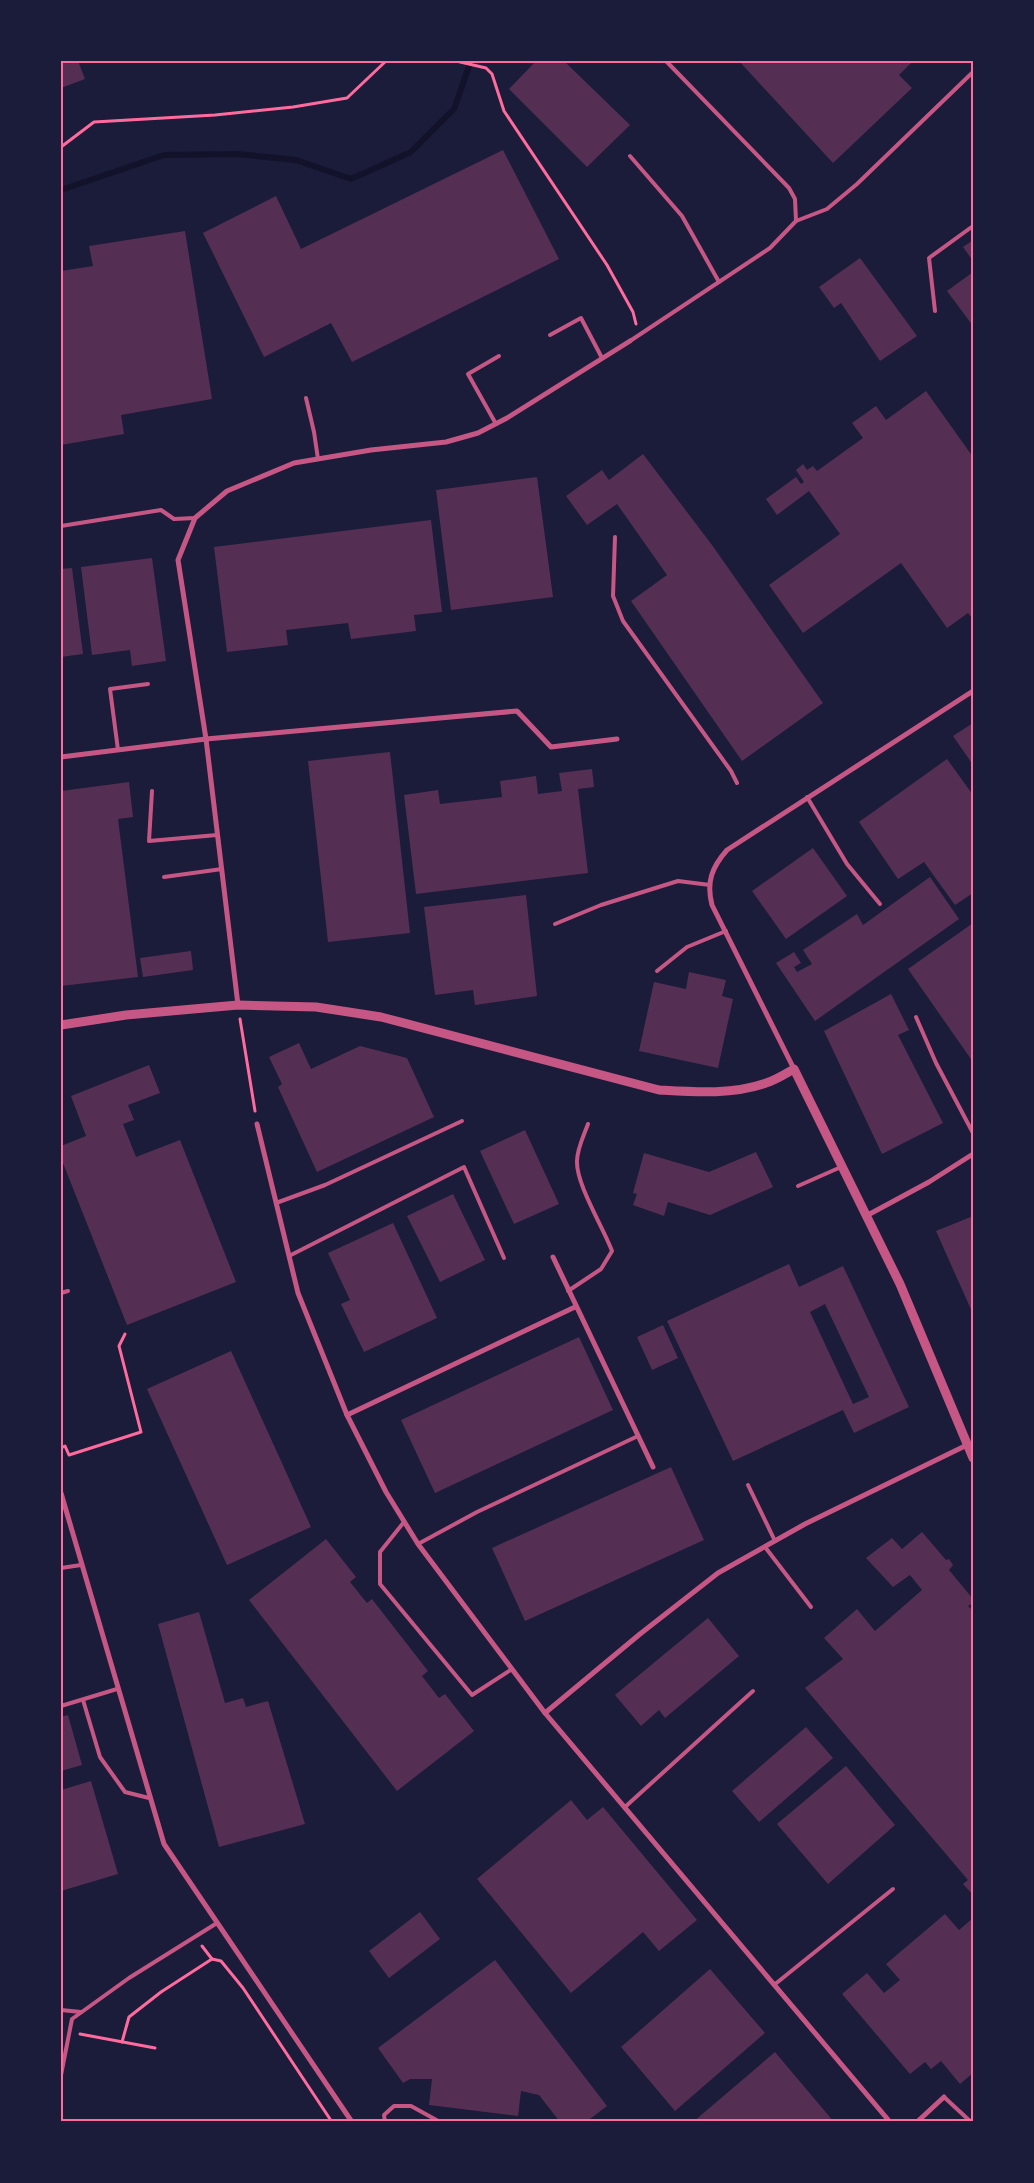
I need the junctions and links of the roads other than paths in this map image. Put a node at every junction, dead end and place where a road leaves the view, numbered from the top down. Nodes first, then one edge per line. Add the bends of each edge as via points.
1 (666, 61) edge
2 (973, 72) edge
3 (630, 156) dead end
4 (796, 221) junction
5 (973, 226) edge
6 (719, 282) junction
7 (935, 311) dead end
8 (550, 335) dead end
9 (630, 341) joint
10 (498, 356) dead end
11 (602, 358) junction
12 (306, 398) dead end
13 (496, 424) junction
14 (318, 459) junction
15 (195, 518) junction
16 (61, 526) edge
17 (614, 537) dead end
18 (148, 684) dead end
19 (973, 690) edge
20 (206, 739) junction
21 (617, 739) dead end
22 (118, 750) junction
23 (61, 757) edge
24 (737, 783) dead end
25 (152, 791) dead end
26 (807, 797) junction
27 (217, 835) junction
28 (222, 869) junction
29 (164, 877) dead end
30 (710, 885) junction
31 (880, 904) dead end
32 (555, 924) dead end
33 (726, 931) junction
34 (656, 971) dead end
35 (238, 1005) junction
36 (916, 1017) dead end
37 (61, 1025) edge
38 (794, 1069) junction
39 (462, 1121) dead end
40 (257, 1124) road end
41 (588, 1124) dead end
42 (973, 1132) edge
43 (973, 1154) edge
44 (841, 1167) junction
45 (798, 1186) dead end
46 (276, 1203) junction
47 (866, 1216) junction
48 (289, 1256) junction
49 (552, 1257) dead end
50 (504, 1258) dead end
51 (68, 1291) dead end
52 (568, 1291) junction
53 (61, 1293) edge
54 (575, 1307) junction
55 (347, 1415) junction
56 (638, 1436) junction
57 (967, 1445) junction
58 (973, 1458) edge
59 (653, 1467) dead end
60 (748, 1485) dead end
61 (61, 1493) edge
62 (404, 1522) junction
63 (775, 1541) junction
64 (418, 1544) junction
65 (765, 1547) junction
66 (81, 1565) junction
67 (61, 1568) edge
68 (811, 1607) dead end
69 (512, 1669) junction
70 (117, 1688) junction
71 (753, 1691) dead end
72 (84, 1700) junction
73 (61, 1706) edge
74 (545, 1713) junction
75 (149, 1798) junction
76 (624, 1807) junction
77 (893, 1889) dead end
78 (217, 1923) junction
79 (774, 1985) junction
80 (61, 2010) edge
81 (82, 2012) junction
82 (62, 2062) edge
83 (61, 2075) edge
84 (944, 2097) joint
85 (352, 2122) edge
86 (385, 2122) edge
87 (440, 2122) edge
88 (890, 2122) edge
89 (916, 2122) edge
90 (972, 2122) edge

1 - 4 lane via 789,188 795,200
2 - 4 lane via 857,184 827,209
3 - 6 lane via 682,216
4 - 6 lane via 770,248
5 - 7 lane via 930,258
6 - 9 lane
8 - 11 lane via 581,318
9 - 11 street
10 - 13 lane via 468,374
11 - 13 street
12 - 14 lane
13 - 14 street via 446,442
14 - 15 street via 294,463 227,491
15 - 16 lane via 174,519 161,510
15 - 20 street via 178,560
17 - 24 lane via 612,596 623,621
18 - 22 lane via 110,689
19 - 26 street
20 - 21 street via 518,711 551,747
20 - 22 street
20 - 27 street
22 - 23 street
25 - 27 lane via 150,841
26 - 30 street via 727,850 714,864
26 - 31 lane via 847,864
27 - 28 street
28 - 29 lane
28 - 35 street
30 - 32 lane via 678,881 601,905
30 - 33 street via 712,905
33 - 34 lane via 687,947
33 - 38 street
35 - 37 street via 126,1015
35 - 38 street via 316,1007 381,1017 658,1090 735,1090 767,1083
36 - 42 lane via 936,1063
38 - 44 street
39 - 46 lane via 325,1185
40 - 46 street
41 - 52 lane via 576,1160 578,1179 612,1251 601,1269
43 - 47 street
44 - 45 lane
44 - 47 street
46 - 48 street
47 - 57 street via 900,1284
48 - 50 lane via 464,1167
48 - 55 street via 298,1293
49 - 52 street
51 - 53 lane
52 - 54 street
54 - 55 street
54 - 56 street
55 - 62 street
56 - 59 street
56 - 64 lane via 477,1512
57 - 58 street
57 - 63 street
60 - 63 lane
61 - 66 street
62 - 64 street
62 - 69 lane via 380,1552 380,1584 472,1695
63 - 65 street
64 - 69 street
65 - 68 lane
65 - 74 street via 718,1573
66 - 67 lane
66 - 70 street
69 - 74 street
70 - 72 lane
70 - 75 street
71 - 76 lane
72 - 73 lane
72 - 75 lane via 100,1757 125,1792
74 - 76 street
75 - 78 street via 164,1844
76 - 79 street
77 - 79 lane
78 - 81 lane via 129,1978
78 - 85 street
79 - 88 street
80 - 81 lane
81 - 82 lane via 72,2019
82 - 83 lane
84 - 89 street
84 - 90 lane
86 - 87 lane via 384,2115 394,2106 411,2106

